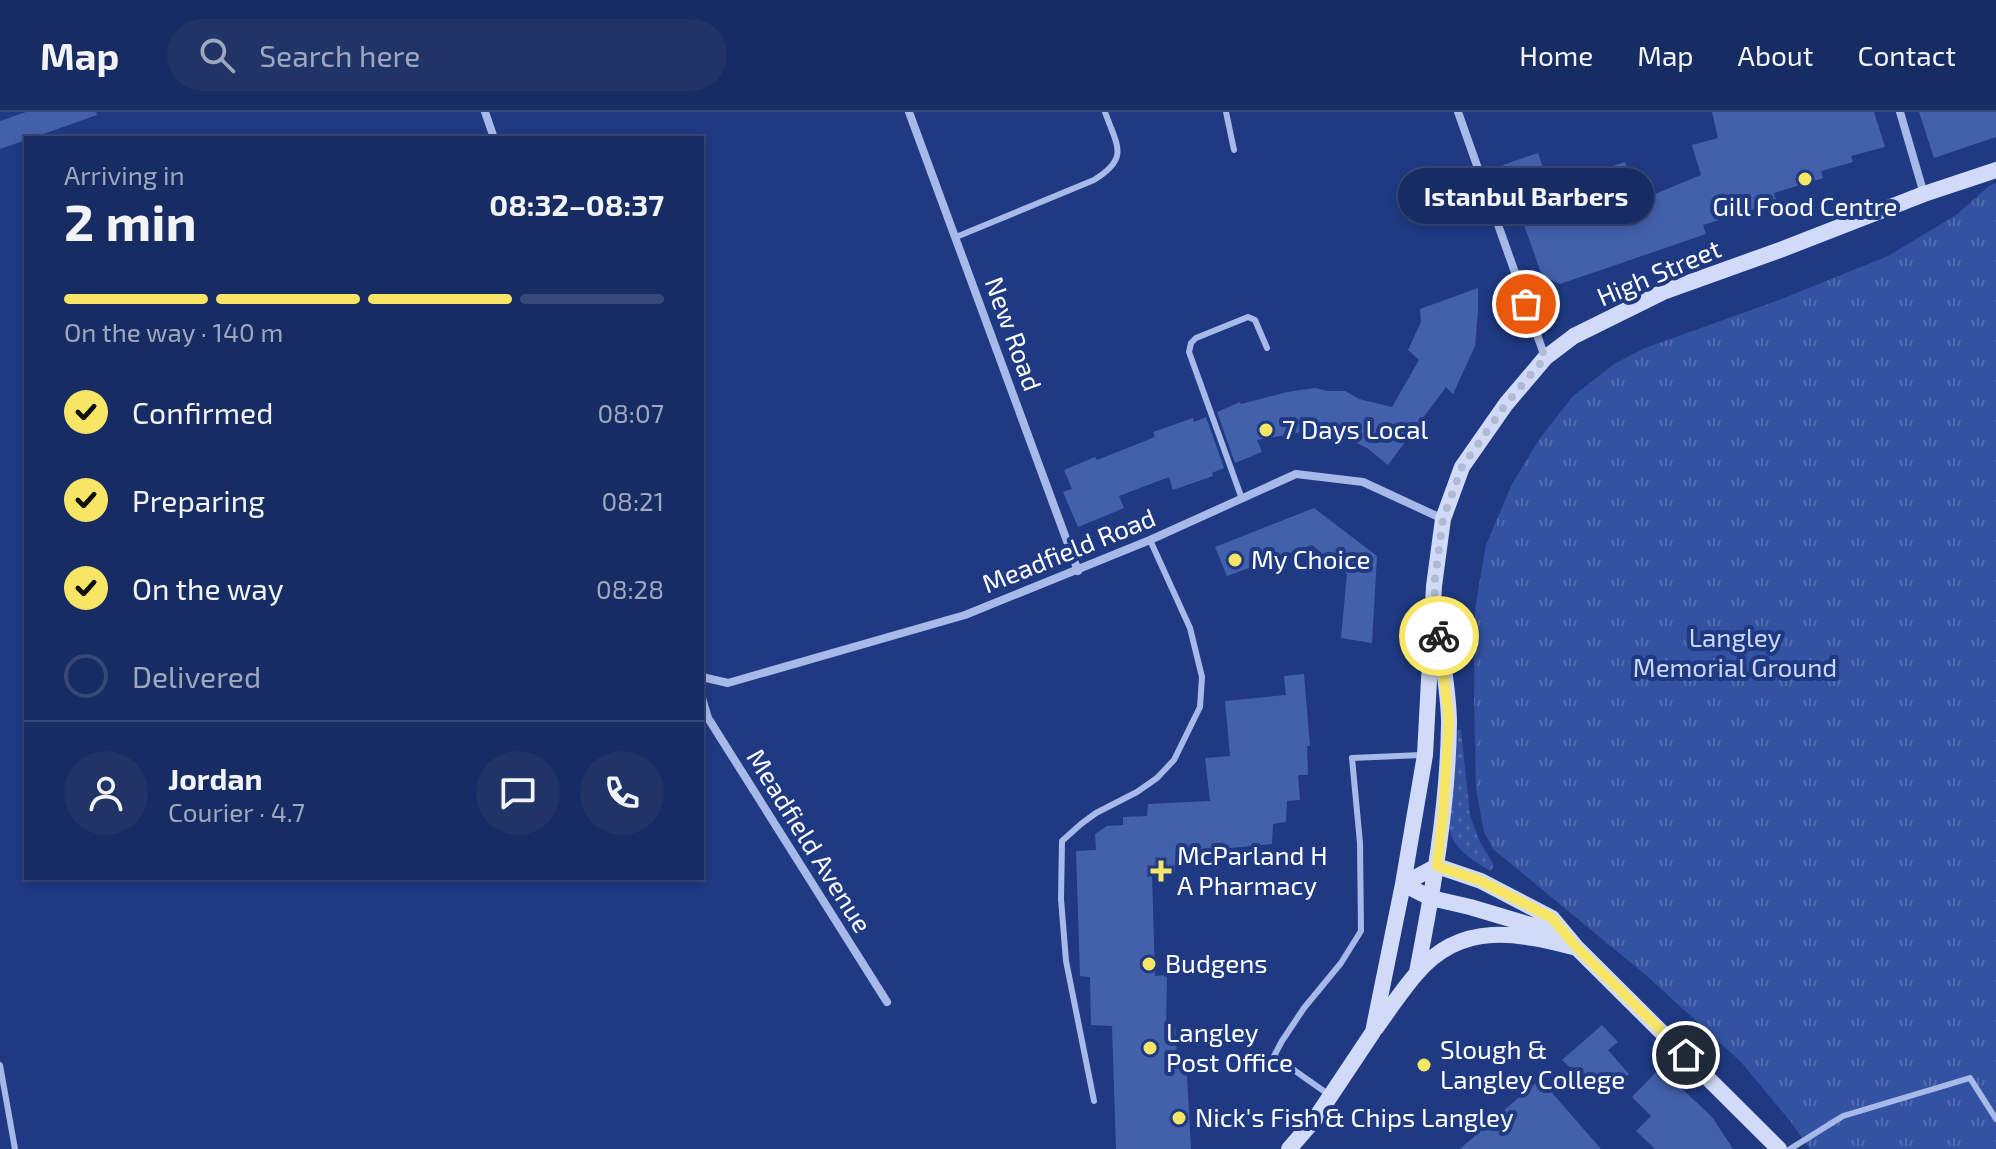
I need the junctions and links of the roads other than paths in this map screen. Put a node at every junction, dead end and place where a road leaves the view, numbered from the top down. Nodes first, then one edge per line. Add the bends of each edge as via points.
1 (485, 112) edge
2 (909, 112) edge
3 (1105, 112) edge
4 (1226, 112) edge
5 (1458, 112) edge
6 (1900, 112) edge
7 (493, 136) edge
8 (1234, 150) dead end
9 (1996, 170) edge
10 (1924, 194) junction
11 (956, 237) junction
12 (1267, 348) dead end
13 (1545, 358) junction
14 (1242, 499) junction
15 (1443, 519) junction
16 (1150, 540) junction
17 (1078, 571) junction
18 (1434, 586) junction
19 (704, 677) edge
20 (704, 705) edge
21 (1425, 755) junction
22 (1437, 866) junction
23 (1403, 884) junction
24 (1431, 898) junction
25 (1577, 948) junction
26 (1417, 972) junction
27 (887, 1002) dead end
28 (1373, 1032) junction
29 (0, 1065) edge
30 (1331, 1096) junction
31 (1094, 1101) dead end
32 (1996, 1119) edge
33 (15, 1149) edge
34 (1289, 1149) edge
35 (1779, 1149) edge
36 (1790, 1149) edge

1 - 7 street
2 - 11 street, New Road
3 - 11 lane via 1118,150 1111,168 1094,180
4 - 8 lane
5 - 13 street
6 - 10 street
9 - 10 main road, High Street
10 - 13 main road, High Street via 1663,292 1574,336
11 - 17 street, New Road
12 - 14 lane via 1255,320 1248,317 1196,338 1189,352
13 - 15 main road, High Street via 1462,467
14 - 15 street, Meadfield Road via 1296,474 1363,482
14 - 16 street, Meadfield Road
15 - 18 main road, High Street
16 - 17 street, Meadfield Road
16 - 31 lane via 1190,628 1202,677 1200,707 1174,760 1157,778 1096,813 1062,841 1066,961
17 - 19 street, Meadfield Road via 965,615 728,683
18 - 21 main road, High Street
18 - 22 main road, High Street via 1449,720
20 - 27 street, Meadfield Avenue
21 - 23 main road, High Street
21 - 30 lane via 1352,758 1361,931 1274,1056
22 - 23 main road
22 - 24 main road, High Street
22 - 25 main road via 1481,881 1552,918
23 - 24 main road
23 - 28 main road, High Street
24 - 25 main road via 1544,929
24 - 26 main road, High Street
25 - 26 main road via 1533,937 1476,936 1461,940
25 - 35 main road
26 - 28 main road
28 - 30 main road
29 - 33 lane
30 - 34 main road
32 - 36 lane via 1970,1078 1843,1116

